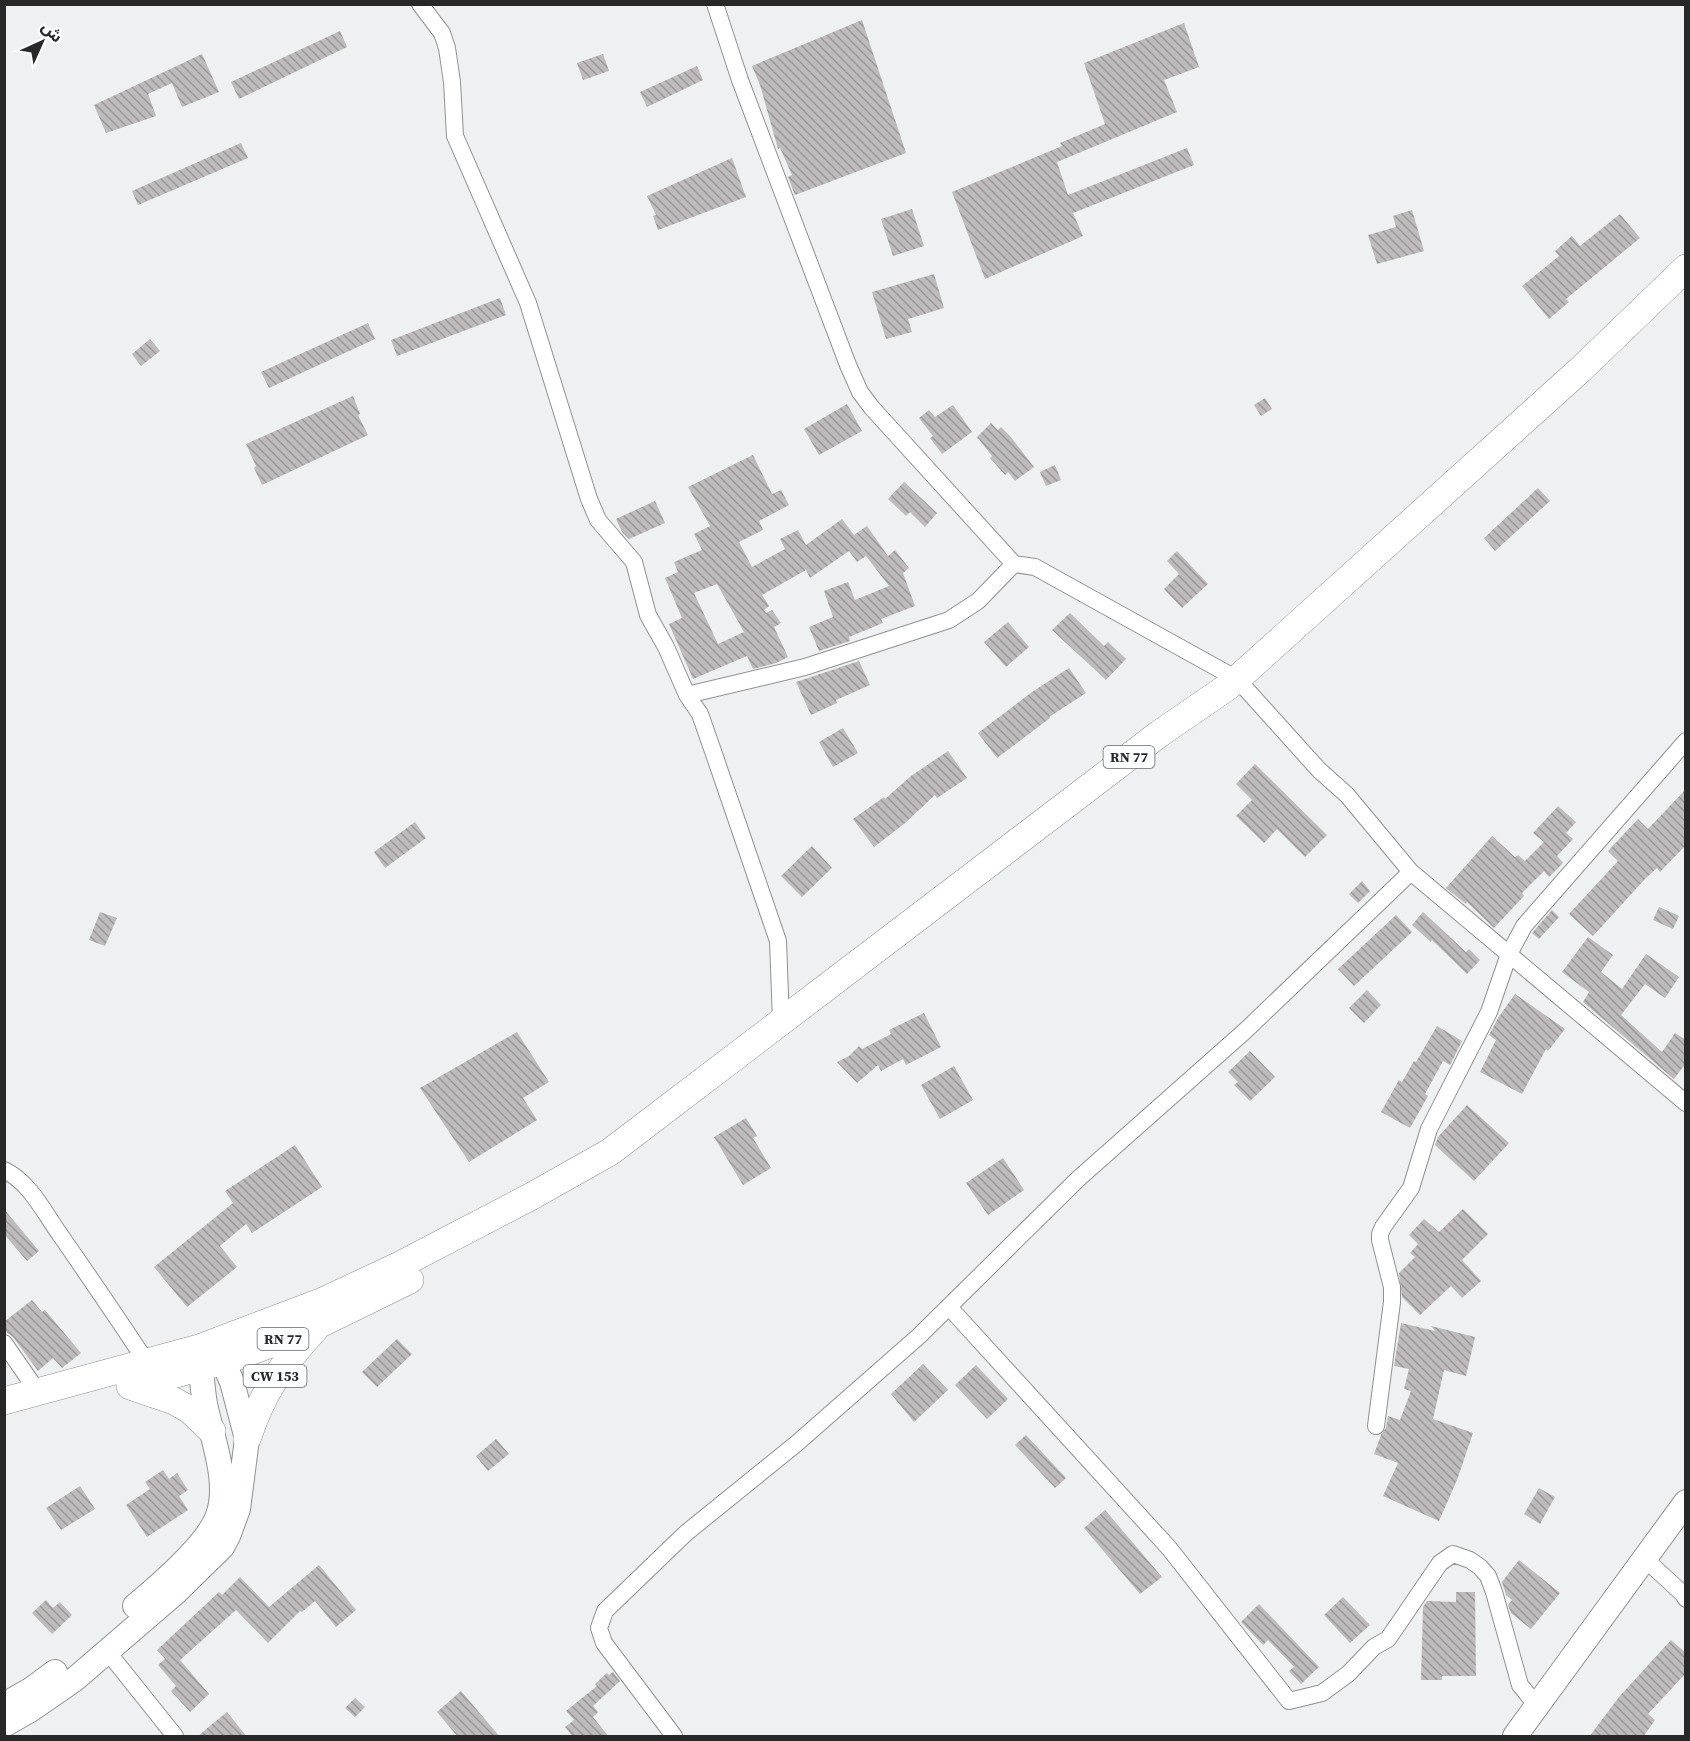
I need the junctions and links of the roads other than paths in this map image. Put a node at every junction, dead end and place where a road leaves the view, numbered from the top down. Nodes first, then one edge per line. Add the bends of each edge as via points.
1 (420, 4) edge
2 (715, 4) edge
3 (1686, 268) edge
4 (1014, 564) junction
5 (1237, 679) junction
6 (687, 695) junction
7 (1686, 741) edge
8 (1411, 872) junction
9 (1509, 954) junction
10 (781, 1022) junction
11 (1686, 1103) edge
12 (4, 1170) edge
13 (532, 1196) junction
14 (949, 1306) junction
15 (320, 1324) junction
16 (4, 1343) edge
17 (210, 1355) junction
18 (147, 1363) junction
19 (130, 1386) junction
20 (38, 1392) junction
21 (4, 1404) edge
22 (1376, 1426) dead end
23 (212, 1431) junction
24 (247, 1439) junction
25 (1686, 1502) edge
26 (1644, 1558) junction
27 (1686, 1599) edge
28 (107, 1651) junction
29 (4, 1705) edge
30 (1537, 1706) junction
31 (4, 1725) edge
32 (175, 1737) edge
33 (674, 1737) edge
34 (1515, 1737) edge

1 - 6 street via 442,33 452,82 455,136 528,303 589,499 598,520 634,562 648,615
2 - 4 street via 744,91 860,392
3 - 5 main road, RN 77 via 1580,370
4 - 5 street via 1035,567
4 - 6 street via 978,601 949,620 805,667
5 - 8 street via 1319,770 1347,795
5 - 10 main road, RN 77
6 - 10 street via 700,714 774,927
7 - 9 street via 1524,926
8 - 9 street
8 - 14 street via 1227,1047 1078,1179
9 - 11 street
9 - 22 street via 1489,1012 1429,1129 1411,1188 1380,1234 1392,1302
10 - 13 main road, RN 77 via 610,1152
12 - 18 street via 31,1194
13 - 15 main road, RN 77 via 425,1272
13 - 17 main road, RN 77 via 400,1265
14 - 30 street via 1169,1548 1289,1701 1322,1693 1388,1639 1440,1563 1453,1554 1470,1560 1488,1576 1520,1685
14 - 33 street via 796,1444 686,1533 605,1611 598,1628 604,1643
15 - 17 main road, RN 77
15 - 24 main road, CW 153 via 272,1381
16 - 20 street
17 - 18 main road, RN 77
17 - 19 main road, RN 77
17 - 23 main road via 206,1407
17 - 24 main road via 238,1401
18 - 20 main road, RN 77
19 - 21 main road, RN 77
19 - 23 main road via 174,1401
20 - 21 main road, RN 77
23 - 29 main road via 221,1497 217,1519 205,1538 142,1600 66,1664
24 - 28 main road, CW 153 via 238,1509 222,1547
25 - 26 main road
26 - 27 street
26 - 30 main road
28 - 31 main road, CW 153 via 59,1690
28 - 32 street
30 - 34 main road

